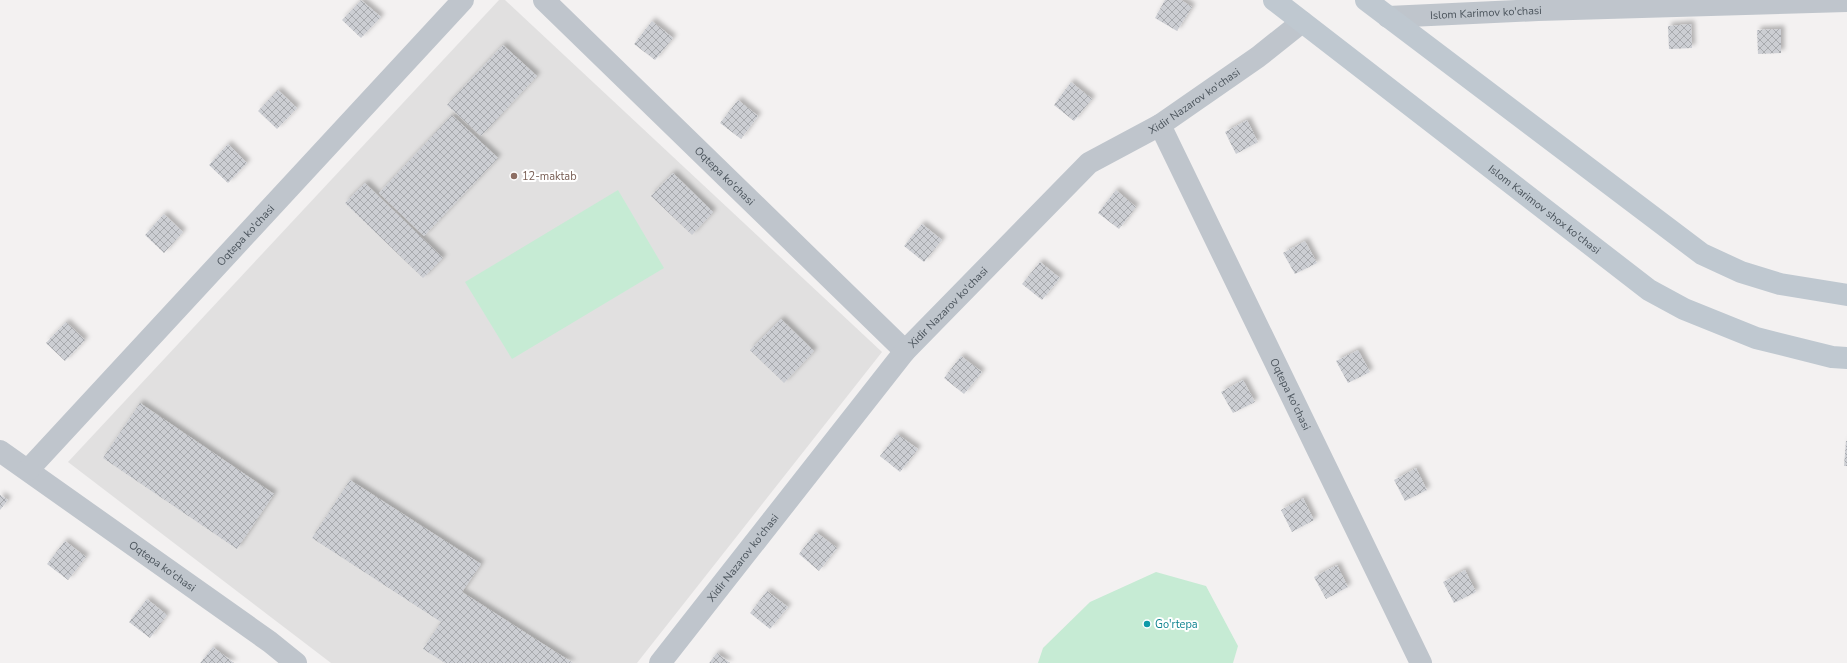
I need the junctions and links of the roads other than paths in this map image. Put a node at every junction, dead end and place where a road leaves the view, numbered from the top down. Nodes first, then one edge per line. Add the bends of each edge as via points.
1 (463, 0) edge
2 (544, 0) edge
3 (1274, 0) edge
4 (1366, 0) edge
5 (1847, 1) edge
6 (1538, 5) edge
7 (1388, 17) junction
8 (1302, 22) junction
9 (1160, 125) junction
10 (1847, 295) edge
11 (905, 351) junction
12 (1847, 358) edge
13 (0, 451) edge
14 (28, 470) junction
15 (296, 663) edge
16 (660, 663) edge
17 (1421, 663) edge

1 - 14 street, Oqtepa ko'chasi
2 - 11 street, Oqtepa ko'chasi
3 - 8 main road, Islom Karimov shox ko'chasi
4 - 7 main road
5 - 6 street, Islom Karimov ko'chasi
6 - 7 street, Islom Karimov ko'chasi
7 - 10 main road via 1702,254 1741,272 1780,284
8 - 9 street, Xidir Nazarov ko'chasi via 1258,57
8 - 12 main road, Islom Karimov shox ko'chasi via 1649,290 1684,309 1756,338 1832,357
9 - 11 street, Xidir Nazarov ko'chasi via 1089,163
9 - 17 street, Oqtepa ko'chasi
11 - 16 street, Xidir Nazarov ko'chasi
13 - 14 street, Oqtepa ko'chasi
14 - 15 street, Oqtepa ko'chasi

